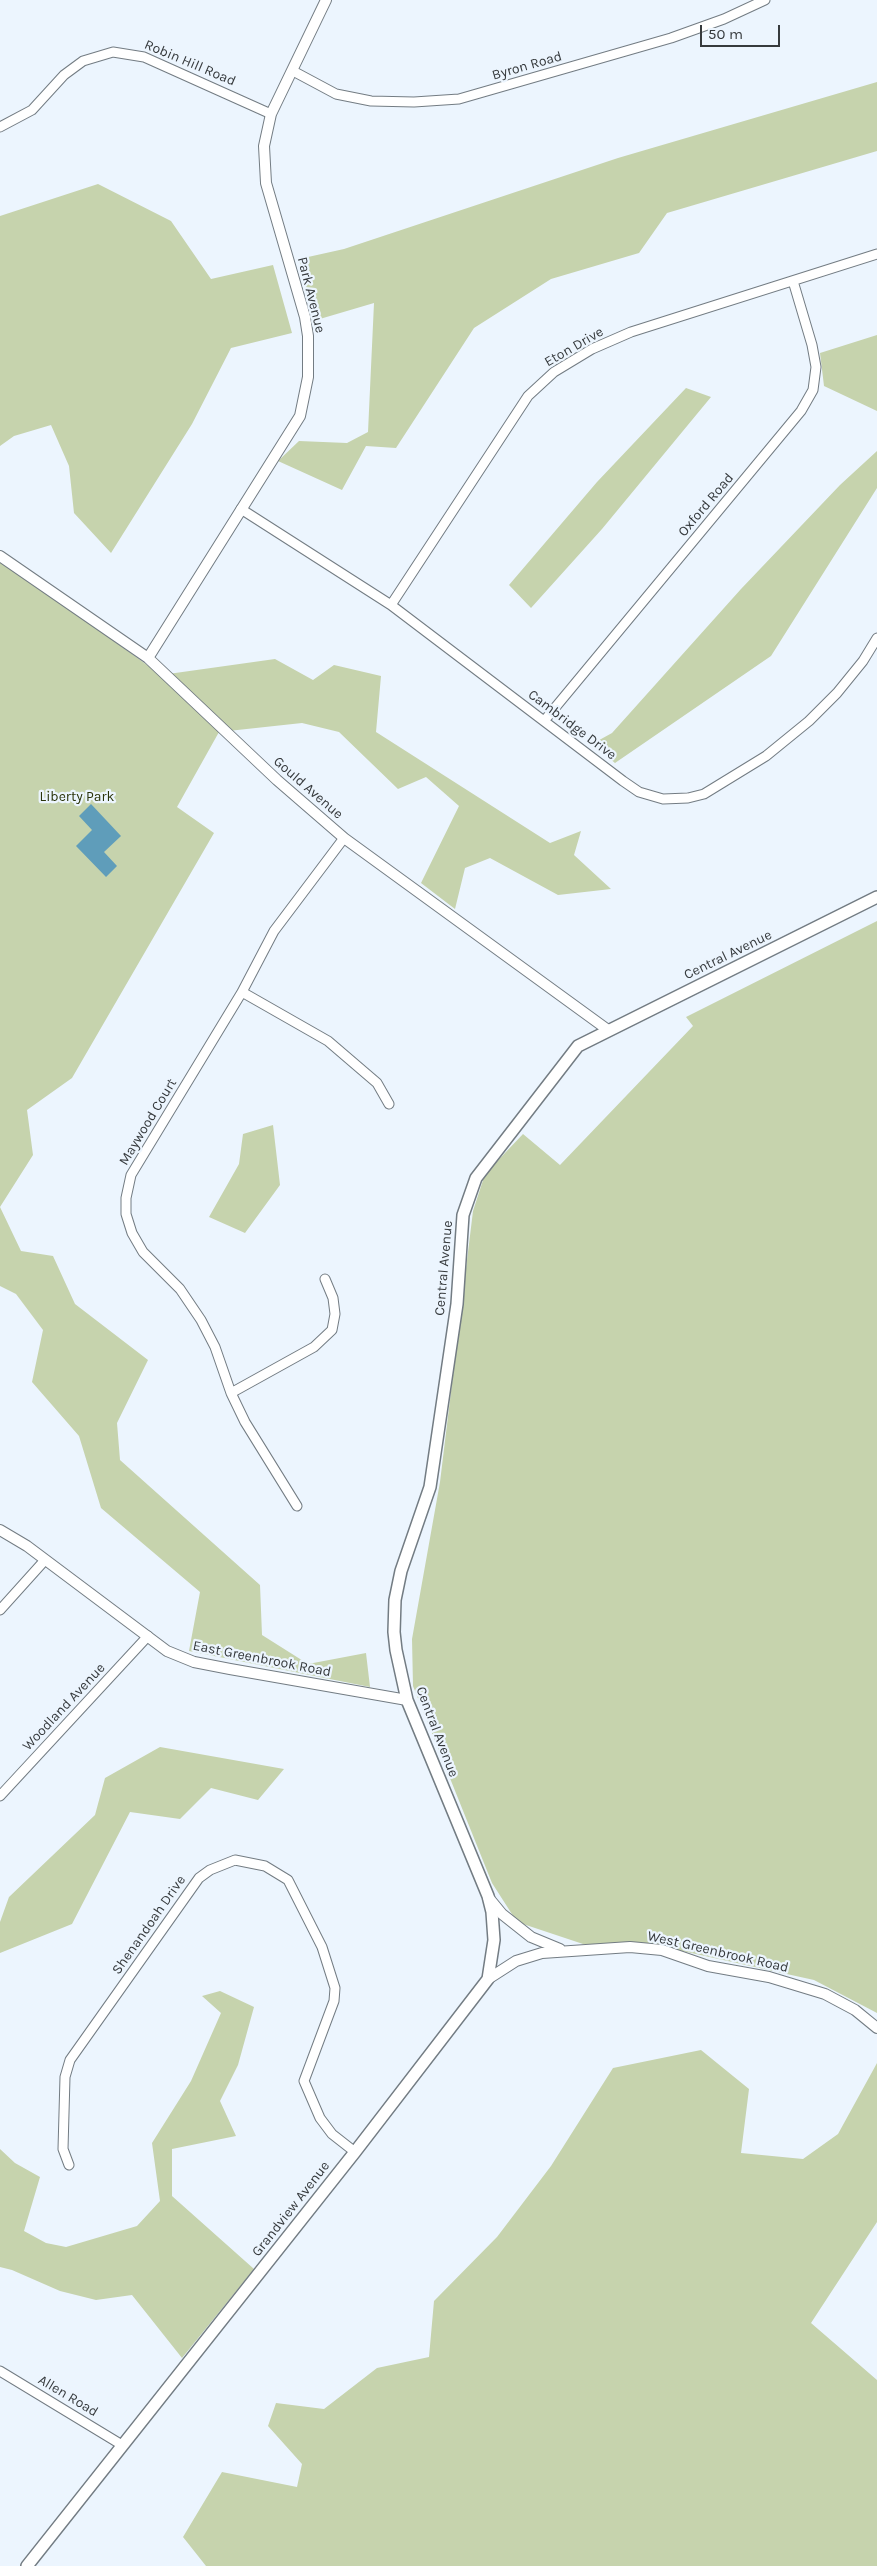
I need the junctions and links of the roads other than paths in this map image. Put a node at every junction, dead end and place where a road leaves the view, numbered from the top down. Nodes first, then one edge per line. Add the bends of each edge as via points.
1 (326, 0) edge
2 (765, 0) edge
3 (293, 71) junction
4 (271, 114) junction
5 (0, 127) edge
6 (877, 254) edge
7 (793, 281) junction
8 (241, 509) junction
9 (0, 556) edge
10 (390, 605) junction
11 (877, 638) edge
12 (148, 658) junction
13 (544, 721) junction
14 (344, 838) junction
15 (877, 897) edge
16 (242, 992) junction
17 (608, 1030) junction
18 (389, 1104) dead end
19 (325, 1279) dead end
20 (231, 1393) junction
21 (297, 1506) dead end
22 (0, 1530) edge
23 (45, 1560) junction
24 (0, 1610) edge
25 (148, 1636) junction
26 (407, 1700) junction
27 (0, 1796) edge
28 (466, 1843) joint
29 (488, 1896) junction
30 (565, 1951) junction
31 (488, 1979) junction
32 (877, 2028) edge
33 (354, 2152) junction
34 (69, 2165) dead end
35 (0, 2371) edge
36 (122, 2445) junction
37 (27, 2566) edge

1 - 3 street, Park Avenue
2 - 3 street, Byron Road via 671,38 459,100 371,101 336,94
3 - 4 street, Park Avenue
4 - 5 street, Robin Hill Road via 144,57 113,52 83,60 64,75 32,110
4 - 8 street, Park Avenue via 264,146 264,170 305,317 308,377 300,416
6 - 7 street, Eton Drive
7 - 10 street, Eton Drive via 631,332 592,349 554,372 528,396
7 - 13 street, Oxford Road via 812,345 816,367 813,390 801,411
8 - 10 street, Cambridge Drive
8 - 12 street, Park Avenue
9 - 12 street, Gould Avenue
10 - 13 street, Cambridge Drive
11 - 13 street, Cambridge Drive via 864,661 810,721 766,756 712,790 696,796 663,799 639,792
12 - 14 street, Gould Avenue via 277,780
14 - 16 street, Maywood Court via 274,931
14 - 17 street, Gould Avenue
15 - 17 main road, Central Avenue
16 - 18 street via 328,1041 377,1083
16 - 20 street, Maywood Court via 131,1175 126,1198 126,1214 132,1233 143,1252 180,1289 201,1320 215,1347
17 - 26 main road, Central Avenue via 578,1046 487,1161 468,1197 463,1216 457,1304 430,1487 402,1571 396,1600 396,1650
19 - 20 street via 333,1298 332,1330 314,1347
20 - 21 street, Maywood Court via 244,1422
22 - 23 street, East Greenbrook Road
23 - 24 street
23 - 25 street, East Greenbrook Road
25 - 26 street, East Greenbrook Road via 167,1651 194,1662
25 - 27 street, Woodland Avenue
26 - 28 main road, Central Avenue
28 - 29 main road, Grandview Avenue
29 - 30 street via 502,1914 531,1937
29 - 31 main road, Grandview Avenue via 494,1926
30 - 31 street, West Greenbrook Road via 528,1956 502,1968
30 - 32 street, West Greenbrook Road via 630,1947 662,1950 708,1966 769,1977 817,1991 843,2002
31 - 33 main road, Grandview Avenue
33 - 34 street, Shenandoah Drive via 332,2134 320,2118 304,2080 334,2001 334,1988 322,1947 288,1880 265,1866 235,1860 216,1866 199,1878 70,2060 65,2077 63,2150
33 - 36 main road, Grandview Avenue
35 - 36 street, Allen Road
36 - 37 main road, Grandview Avenue

